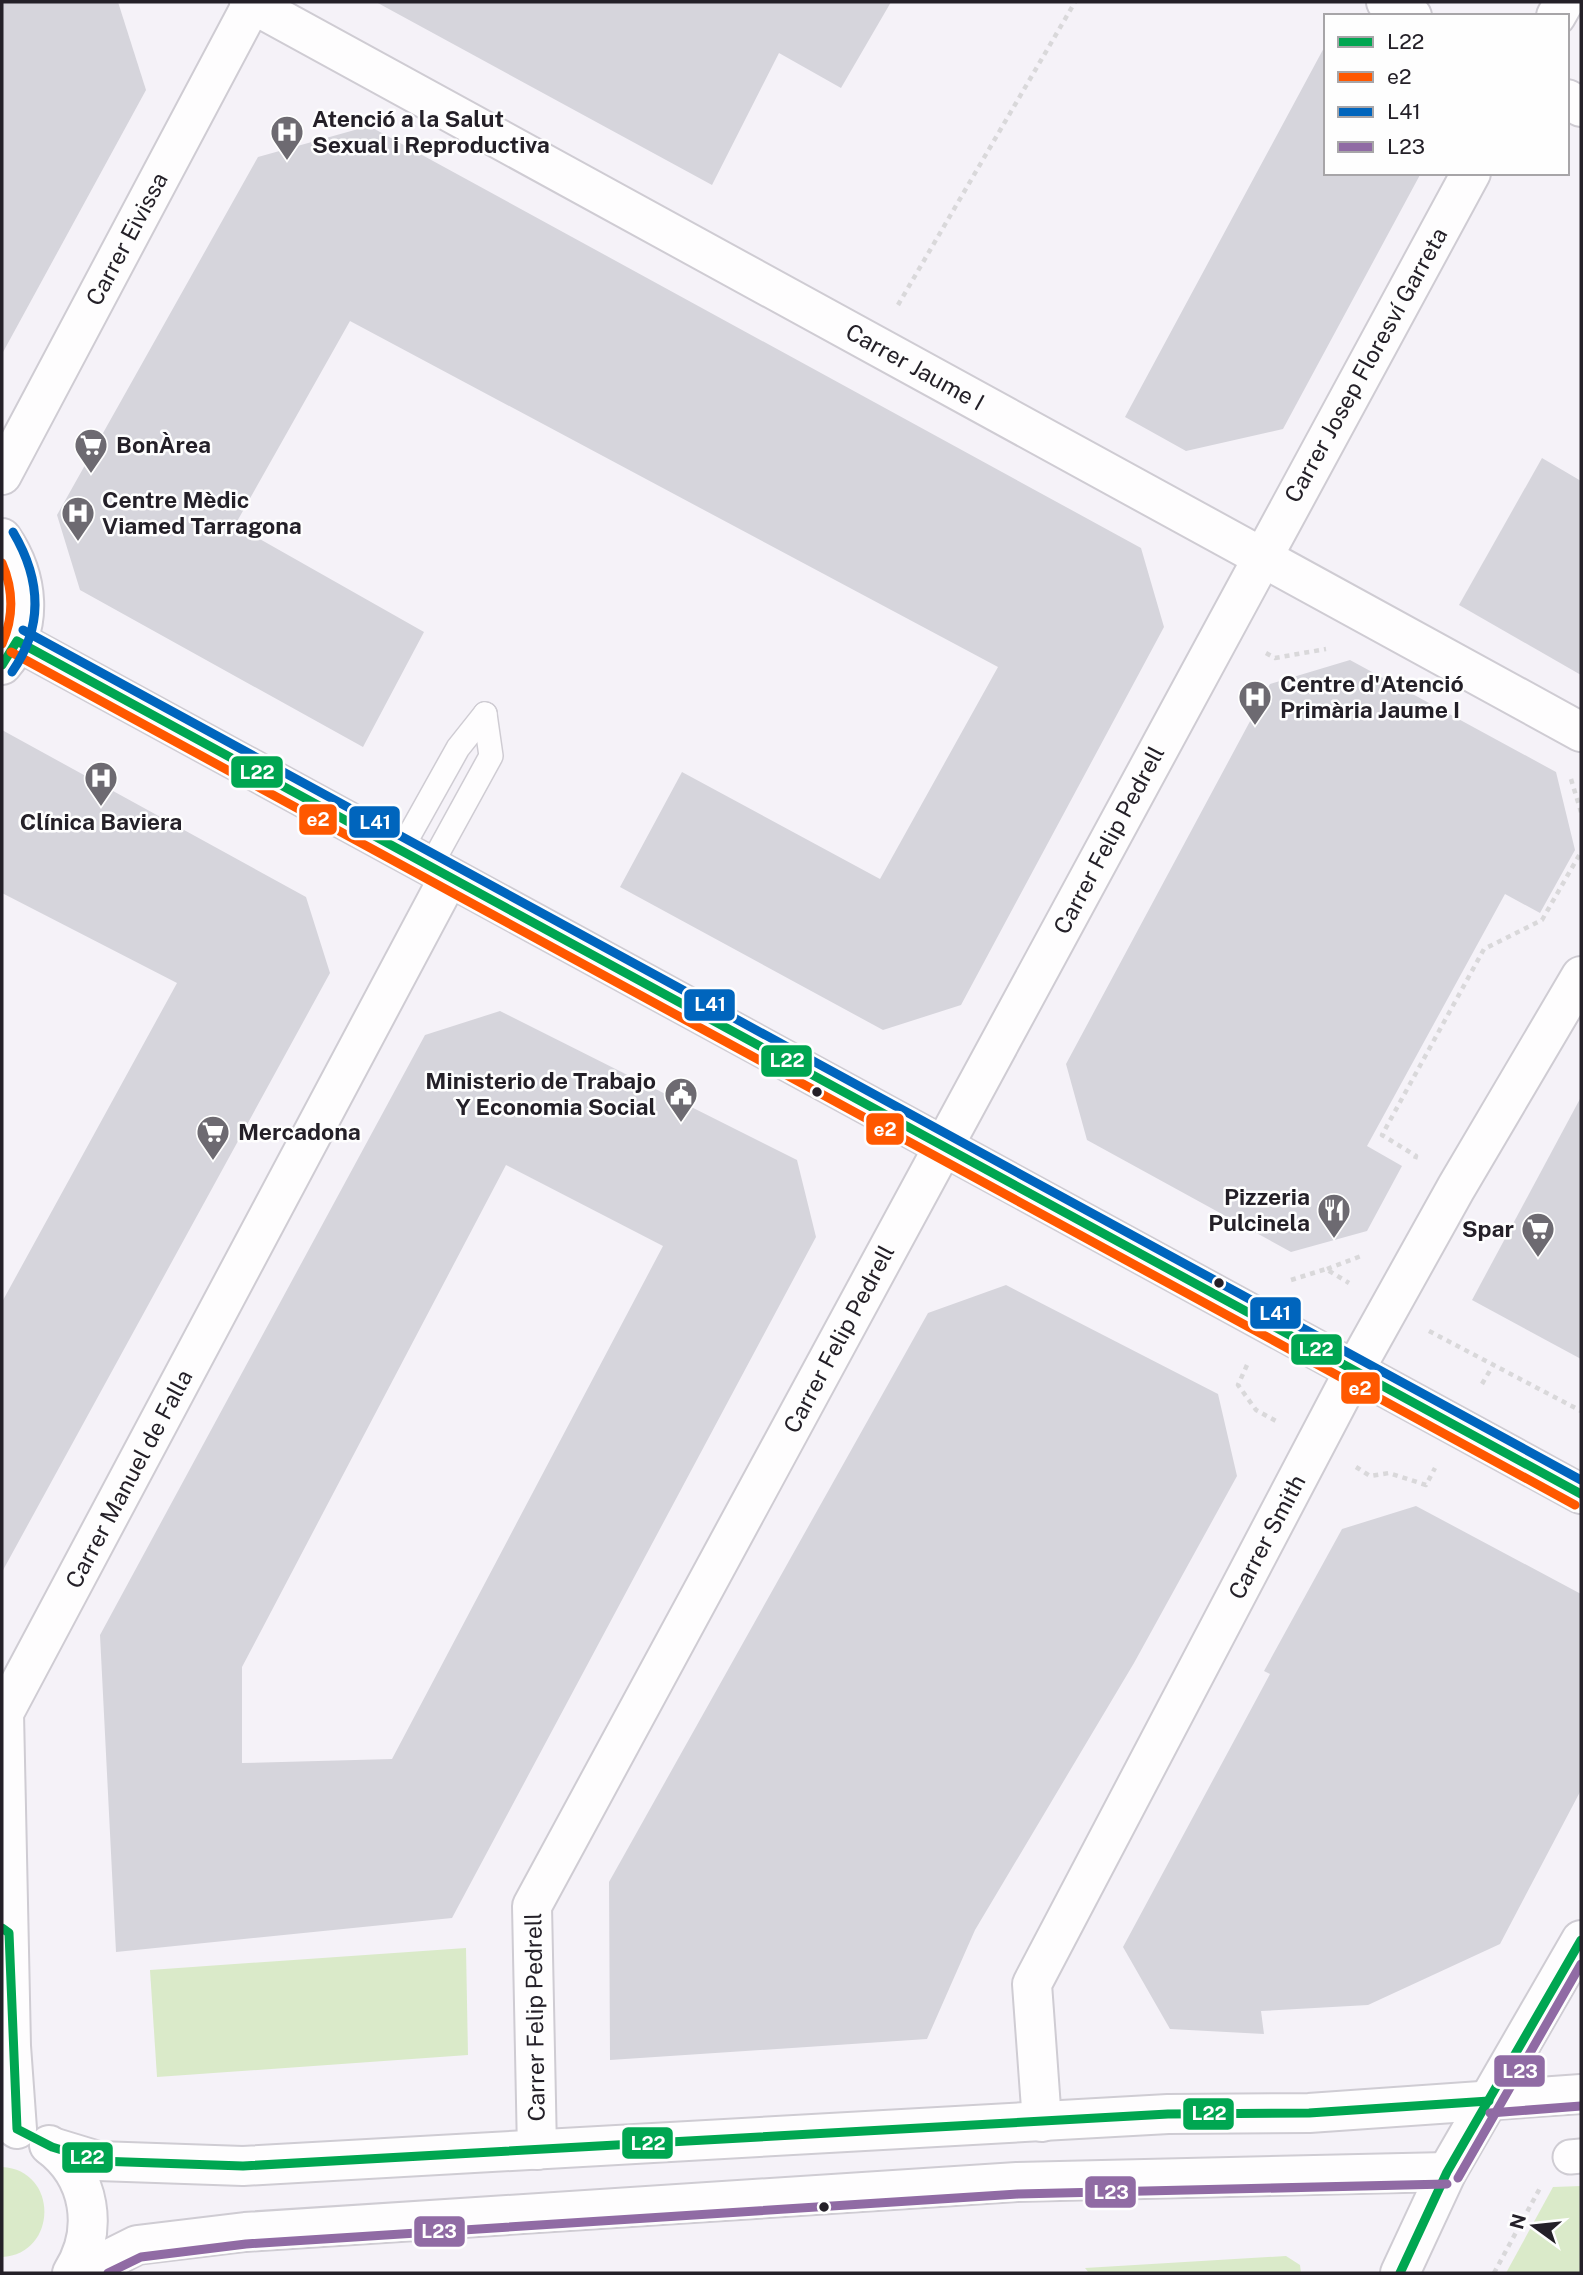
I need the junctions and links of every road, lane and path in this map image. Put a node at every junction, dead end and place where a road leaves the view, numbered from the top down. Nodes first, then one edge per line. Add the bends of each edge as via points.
1 (251, 2) edge
2 (1075, 2) edge
3 (1386, 2) edge
4 (1408, 14) edge
5 (1470, 175) edge
6 (875, 345) junction
7 (2, 475) edge
8 (2, 538) edge
9 (1262, 558) junction
10 (1221, 632) junction
11 (1330, 648) dead end
12 (9, 653) edge
13 (1581, 732) edge
14 (1568, 768) dead end
15 (1581, 812) edge
16 (1581, 852) edge
17 (427, 865) junction
18 (1581, 976) edge
19 (943, 1146) junction
20 (1410, 1167) dead end
21 (1367, 1246) dead end
22 (1326, 1269) dead end
23 (1492, 1367) dead end
24 (1354, 1371) junction
25 (1581, 1411) edge
26 (1581, 1494) edge
27 (5, 1931) edge
28 (1581, 1940) edge
29 (1581, 2094) edge
30 (1489, 2101) junction
31 (1042, 2122) junction
32 (9, 2128) edge
33 (52, 2147) junction
34 (537, 2150) junction
35 (1576, 2157) edge
36 (1447, 2172) junction
37 (72, 2273) edge
38 (81, 2273) edge
39 (1400, 2273) edge
40 (1494, 2273) edge

1 - 6 street, Carrer Jaume I
1 - 7 street, Carrer Eivissa
2 - 6 path
3 - 4 street
5 - 9 street, Carrer Josep Floresví Garreta
6 - 9 street, Carrer Jaume I
8 - 12 street via 16,559 24,586 25,614
9 - 10 street, Carrer Felip Pedrell
9 - 13 street, Carrer Jaume I
10 - 11 path via 1275,658
10 - 19 street, Carrer Felip Pedrell
12 - 17 street
14 - 15 path
16 - 20 path via 1542,920 1484,949 1382,1135 1416,1156
17 - 17 lane via 491,756 485,714 458,748
17 - 19 street
17 - 27 street, Carrer Manuel de Falla via 5,1713
18 - 24 street, Carrer Smith
19 - 24 street
19 - 34 street, Carrer Felip Pedrell via 531,1906
21 - 22 path via 1360,1257
23 - 25 path
24 - 26 street
24 - 31 street, Carrer Smith via 1032,1984
27 - 32 street, Carrer Manuel de Falla
28 - 30 street
29 - 30 street
30 - 31 street via 1309,2113 1168,2114
30 - 36 street
31 - 34 street
32 - 33 street
33 - 34 street via 98,2161 243,2166
33 - 37 street via 75,2172 89,2213 87,2239
35 - 40 path via 1556,2157
36 - 38 street via 1017,2182 245,2232 137,2245
36 - 39 street

